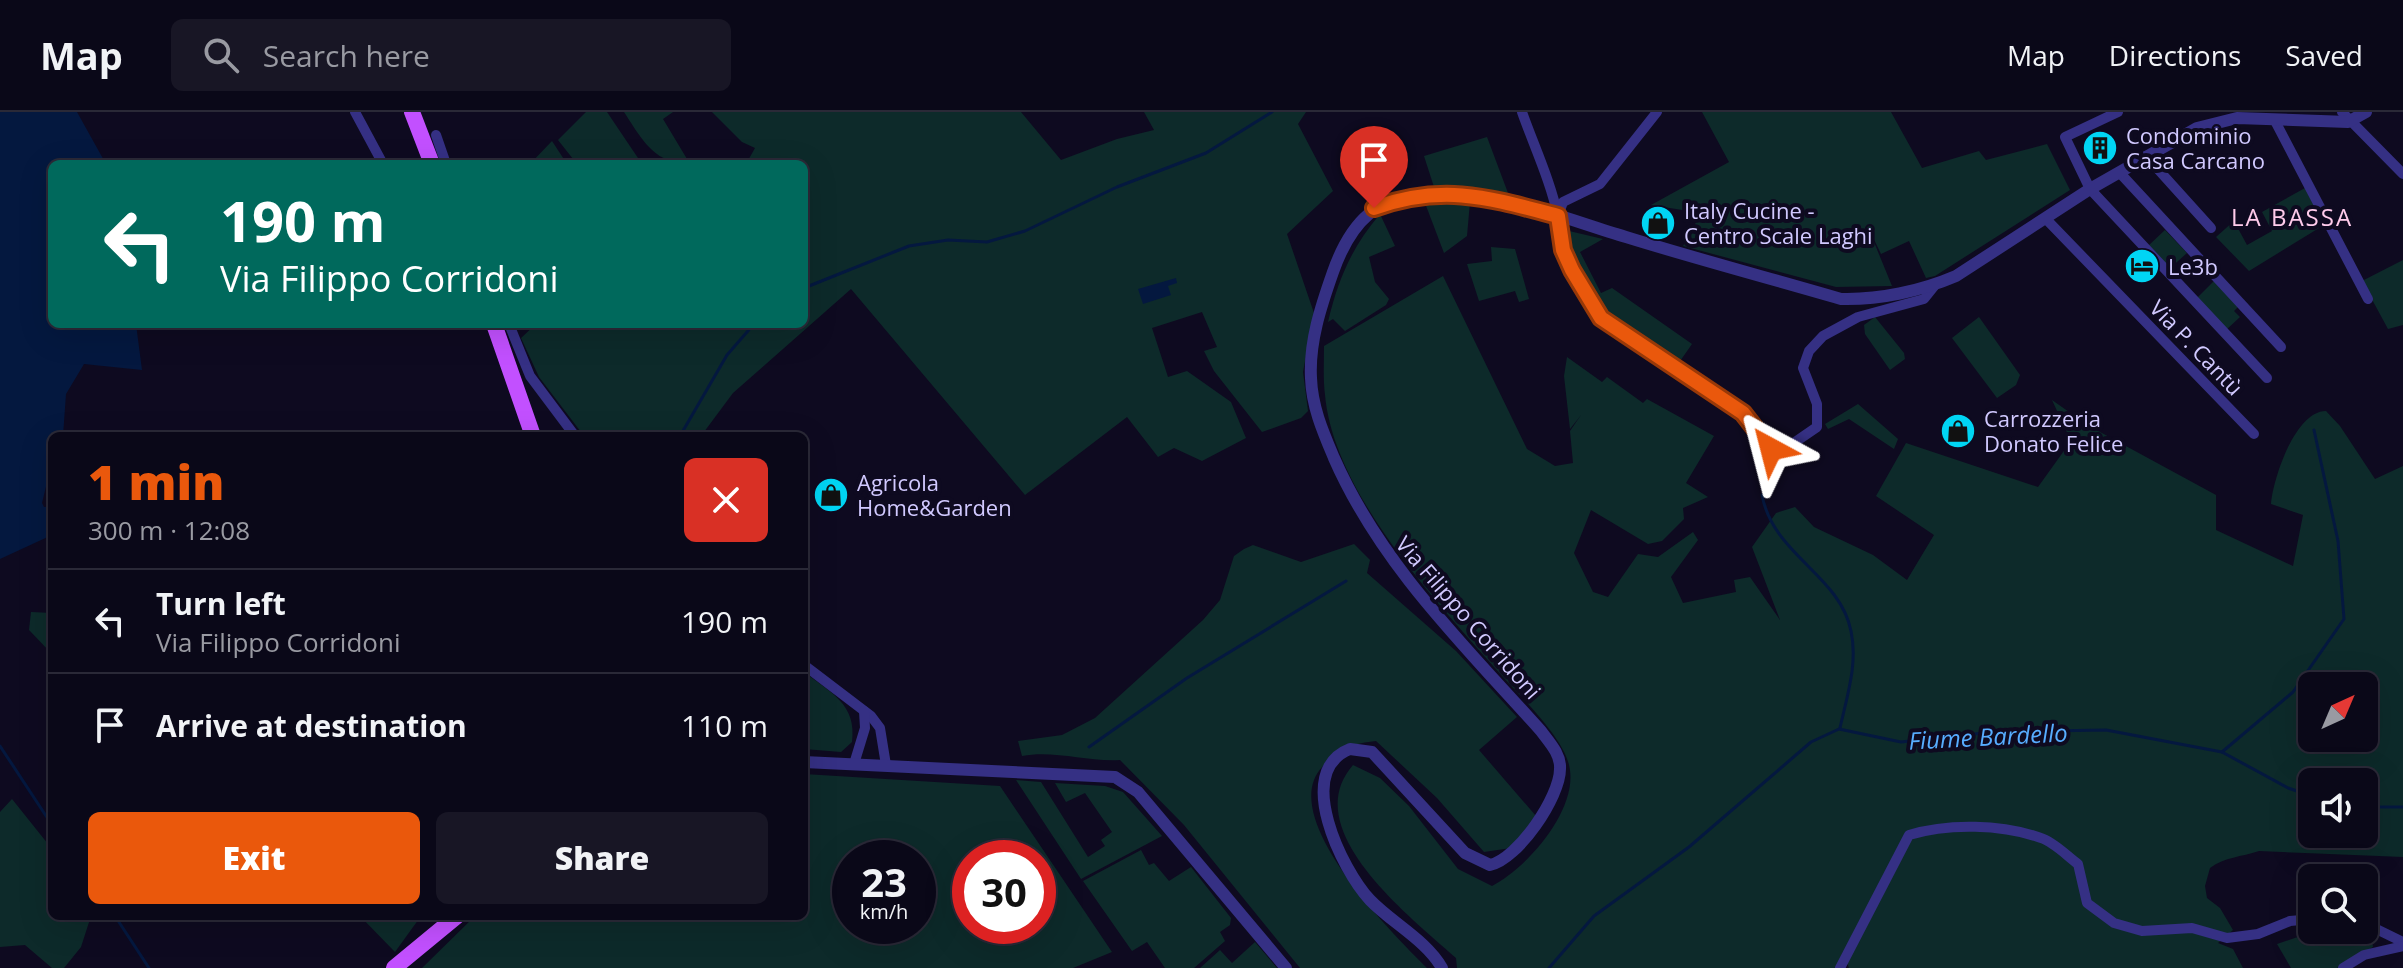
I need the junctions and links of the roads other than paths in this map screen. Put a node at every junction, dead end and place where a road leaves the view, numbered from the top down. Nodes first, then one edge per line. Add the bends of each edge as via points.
1 (355, 112) edge
2 (412, 112) edge
3 (1522, 112) edge
4 (1657, 112) edge
5 (2118, 112) edge
6 (2366, 112) edge
7 (2345, 117) edge
8 (2274, 119) junction
9 (436, 135) dead end
10 (2146, 156) junction
11 (381, 160) edge
12 (430, 160) edge
13 (445, 160) edge
14 (2119, 172) junction
15 (2403, 174) edge
16 (2090, 189) junction
17 (1558, 216) junction
18 (2046, 219) junction
19 (2211, 228) dead end
20 (1936, 284) junction
21 (2368, 299) dead end
22 (495, 328) edge
23 (511, 328) edge
24 (2281, 347) dead end
25 (2267, 378) dead end
26 (532, 432) edge
27 (572, 432) edge
28 (2254, 434) dead end
29 (808, 668) edge
30 (864, 711) junction
31 (808, 762) edge
32 (854, 764) junction
33 (886, 765) junction
34 (452, 920) edge
35 (2298, 920) edge
36 (2378, 931) edge
37 (2403, 944) edge
38 (394, 968) edge
39 (1286, 968) edge
40 (1442, 968) edge
41 (1840, 968) edge
42 (2343, 968) edge

1 - 11 street
2 - 12 main road
3 - 17 street
4 - 17 street via 1600,184 1563,202
5 - 16 street via 2065,137
6 - 7 street
7 - 8 street, Via Filippo Corridoni
7 - 15 street
8 - 10 street, Via Filippo Corridoni via 2216,122
8 - 21 street
9 - 13 street
10 - 14 street, Via Filippo Corridoni
10 - 19 street
14 - 16 street, Via Filippo Corridoni
14 - 24 street
16 - 18 street, Via Filippo Corridoni
16 - 25 street
17 - 20 street, Via Filippo Corridoni via 1841,299
17 - 20 street via 1563,250 1601,318 1734,406 1779,453 1817,427 1817,404 1803,368 1816,342 1858,317 1924,299
17 - 40 street, Via Filippo Corridoni via 1461,193 1420,195 1374,208 1353,227 1339,254 1313,341 1317,418 1352,498 1403,576 1541,731 1560,761 1552,802 1508,857 1490,865 1474,860 1367,749 1350,749 1327,770 1327,817 1357,884
18 - 20 street, Via Filippo Corridoni
18 - 28 street, Via P. Cantù
22 - 26 main road
23 - 27 street via 530,376
29 - 30 street
30 - 32 street via 865,728
30 - 33 street via 880,728
31 - 32 street
32 - 33 street
33 - 39 street via 1100,775 1127,783
34 - 38 main road
35 - 41 street via 2227,938 2192,928 2142,931 2114,923 2087,903 2078,864 2044,838 1999,828 1934,827 1909,835
36 - 37 street
37 - 42 street via 2364,955

